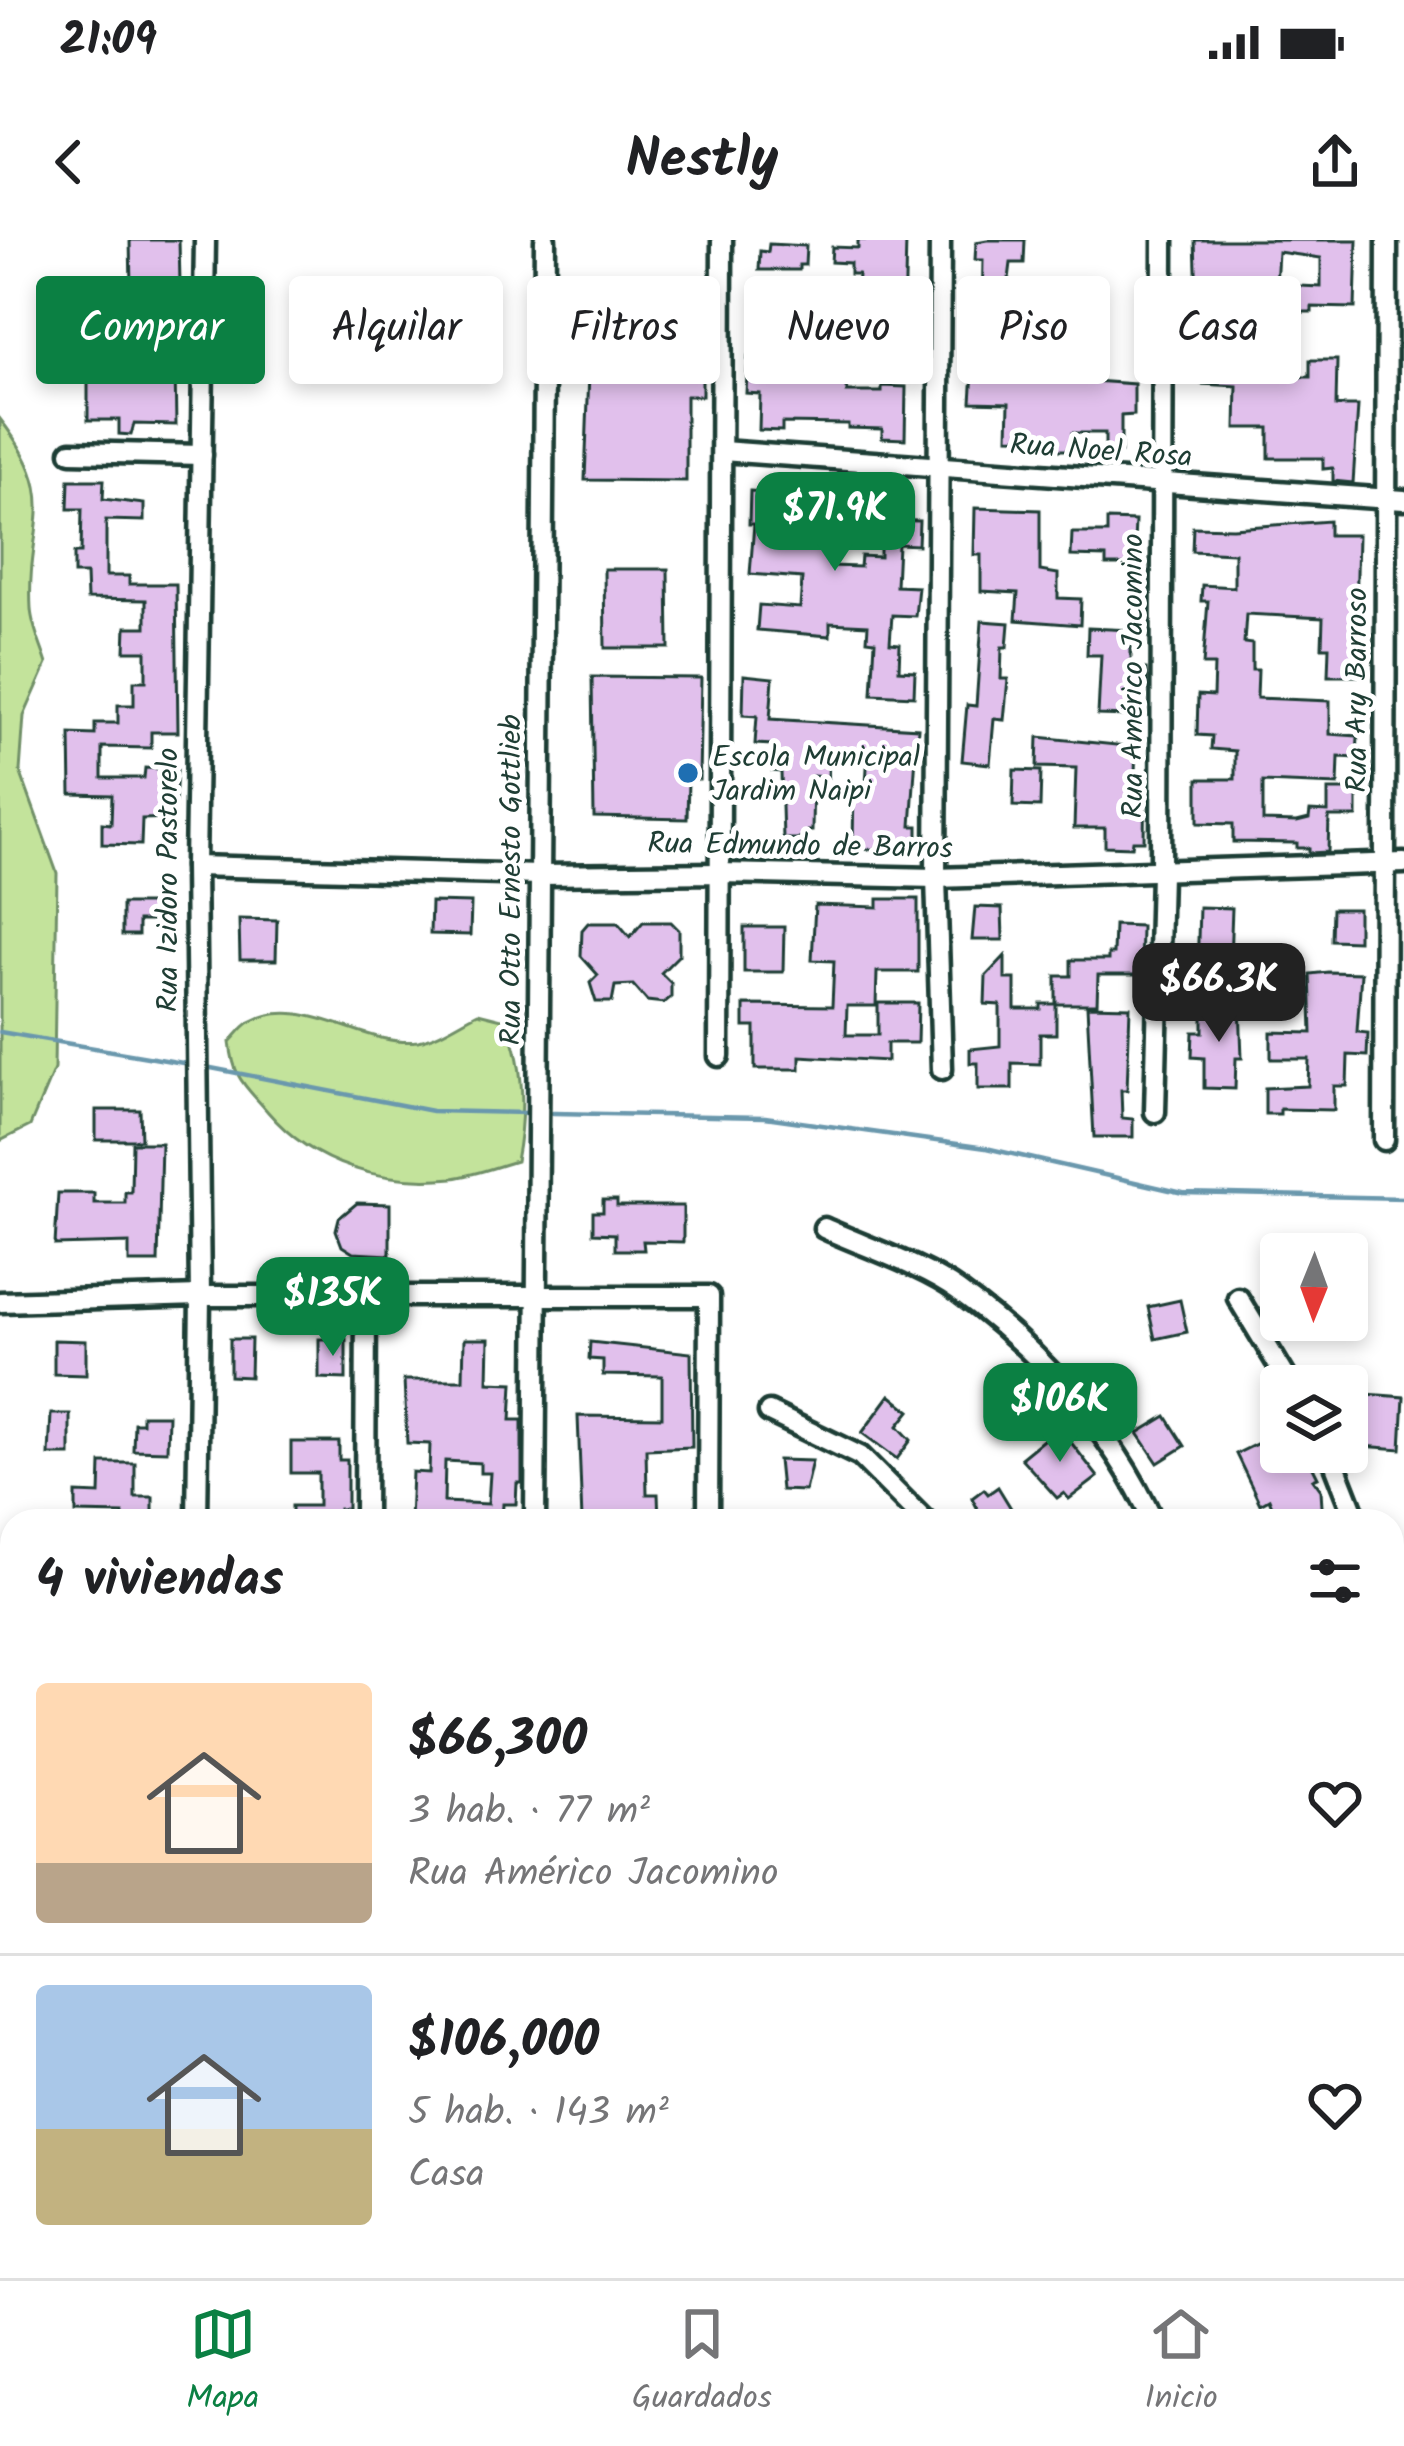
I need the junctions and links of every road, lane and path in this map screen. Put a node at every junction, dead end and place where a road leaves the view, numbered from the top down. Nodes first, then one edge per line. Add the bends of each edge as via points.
1 (206, 240) edge
2 (545, 240) edge
3 (722, 240) edge
4 (940, 240) edge
5 (1163, 240) edge
6 (1387, 240) edge
7 (722, 451) junction
8 (71, 452) dead end
9 (202, 455) junction
10 (939, 468) junction
11 (1163, 485) junction
12 (1395, 499) edge
13 (1395, 864) edge
14 (195, 866) junction
15 (720, 873) junction
16 (1161, 873) junction
17 (540, 875) junction
18 (936, 878) junction
19 (718, 1057) dead end
20 (942, 1069) dead end
21 (1155, 1112) dead end
22 (1384, 1140) dead end
23 (824, 1228) dead end
24 (538, 1294) junction
25 (366, 1295) junction
26 (200, 1296) junction
27 (1238, 1298) dead end
28 (0, 1302) edge
29 (1278, 1365) edge
30 (769, 1412) dead end
31 (1338, 1473) edge
32 (197, 1509) edge
33 (365, 1509) edge
34 (535, 1509) edge
35 (708, 1509) edge
36 (913, 1509) edge
37 (1148, 1509) edge
38 (1352, 1509) edge

1 - 9 street, Rua Izidoro Pastorelo
2 - 17 street, Rua Otto Ernesto Gottlieb
3 - 7 street
4 - 10 street
5 - 11 street, Rua Américo Jacomino
6 - 12 street, Rua Ary Barroso
7 - 10 street, Rua Noel Rosa
7 - 15 street
8 - 9 street
9 - 14 street, Rua Izidoro Pastorelo
10 - 11 street, Rua Noel Rosa
10 - 18 street
11 - 12 street, Rua Noel Rosa
11 - 16 street, Rua Américo Jacomino
12 - 13 street, Rua Ary Barroso
13 - 16 street, Rua Edmundo de Barros
13 - 22 street, Rua Ary Barroso
14 - 17 street, Rua Edmundo de Barros
14 - 26 street, Rua Izidoro Pastorelo
15 - 17 street, Rua Edmundo de Barros
15 - 18 street, Rua Edmundo de Barros
15 - 19 street
16 - 18 street, Rua Edmundo de Barros
16 - 21 street, Rua Américo Jacomino
17 - 24 street, Rua Otto Ernesto Gottlieb
18 - 20 street
23 - 37 street via 955,1288 1052,1371
24 - 25 street
24 - 34 street, Rua Otto Ernesto Gottlieb
24 - 35 street via 709,1296
25 - 26 street
25 - 33 street
26 - 28 street
26 - 32 street, Rua Izidoro Pastorelo
27 - 29 street
30 - 36 street via 860,1456
31 - 38 street

